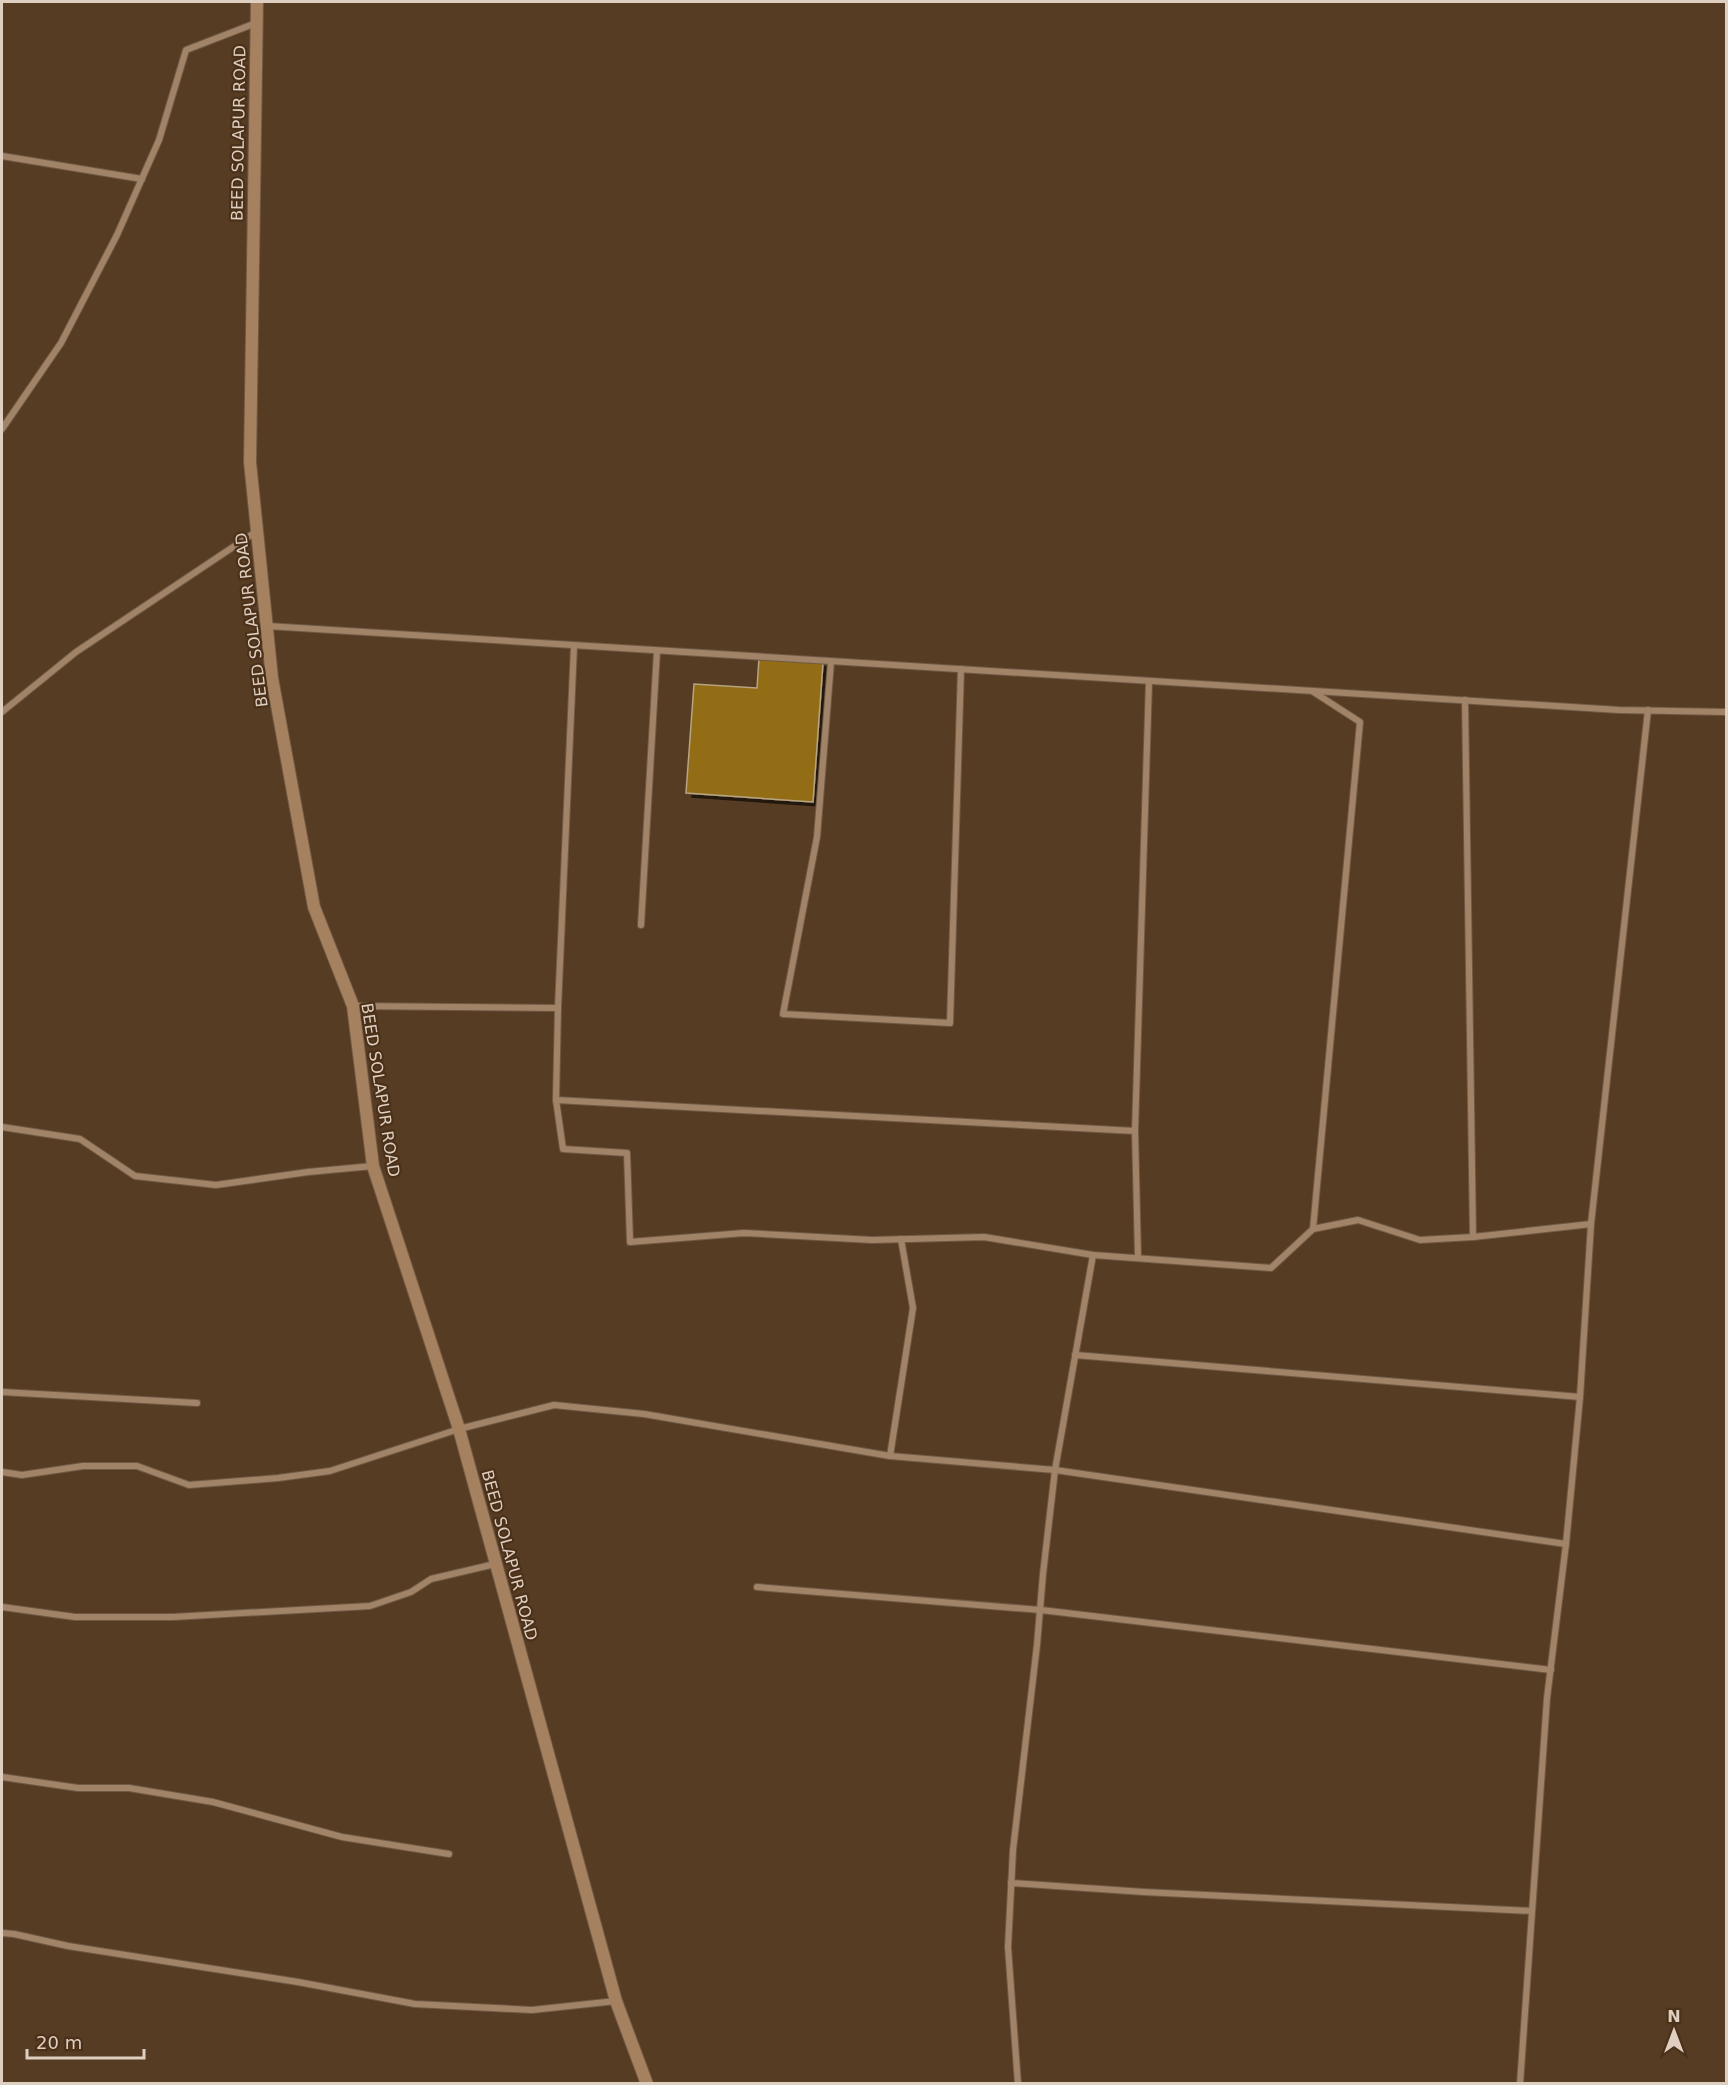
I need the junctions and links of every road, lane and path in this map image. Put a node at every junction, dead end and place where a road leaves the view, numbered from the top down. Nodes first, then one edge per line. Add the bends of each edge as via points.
1 (256, 2) edge
2 (256, 23) junction
3 (2, 156) edge
4 (142, 179) junction
5 (2, 429) edge
6 (257, 531) junction
7 (267, 626) junction
8 (574, 646) junction
9 (657, 651) junction
10 (831, 662) junction
11 (961, 669) junction
12 (1149, 681) junction
13 (1311, 691) junction
14 (1465, 700) junction
15 (1648, 710) junction
16 (2, 712) edge
17 (1726, 712) edge
18 (641, 925) dead end
19 (353, 1006) junction
20 (558, 1008) junction
21 (556, 1100) junction
22 (2, 1127) edge
23 (1135, 1131) junction
24 (373, 1166) junction
25 (1592, 1224) junction
26 (1313, 1229) junction
27 (1473, 1237) junction
28 (901, 1239) junction
29 (1093, 1255) junction
30 (1138, 1257) junction
31 (1075, 1355) junction
32 (2, 1392) edge
33 (1580, 1397) junction
34 (197, 1403) dead end
35 (459, 1429) junction
36 (890, 1456) junction
37 (1055, 1470) junction
38 (2, 1472) edge
39 (1566, 1544) junction
40 (495, 1564) junction
41 (757, 1587) dead end
42 (2, 1607) edge
43 (1041, 1610) junction
44 (1551, 1670) junction
45 (2, 1777) edge
46 (449, 1854) dead end
47 (1011, 1883) junction
48 (1532, 1911) junction
49 (2, 1933) edge
50 (616, 2001) junction
51 (647, 2084) edge
52 (1018, 2084) edge
53 (1520, 2084) edge

1 - 2 main road, BEED SOLAPUR ROAD
2 - 4 street via 186,50 159,140
2 - 6 main road, BEED SOLAPUR ROAD via 250,462
3 - 4 street
4 - 5 street via 61,343
6 - 7 main road, BEED SOLAPUR ROAD
6 - 16 street via 76,652
7 - 8 street
7 - 19 main road, BEED SOLAPUR ROAD via 272,678 314,907
8 - 9 street
8 - 20 street
9 - 10 street
9 - 18 street
10 - 11 street
10 - 11 street via 817,837 783,1014 950,1023
11 - 12 street
12 - 13 street
12 - 23 street
13 - 14 street
13 - 26 street via 1360,722
14 - 15 street
14 - 27 street
15 - 17 street
15 - 25 street
19 - 20 street
19 - 24 main road, BEED SOLAPUR ROAD
20 - 21 street
21 - 23 street
21 - 28 street via 563,1149 627,1153 630,1242 744,1233
22 - 24 street via 80,1139 135,1176 216,1185
23 - 30 street
24 - 35 main road, BEED SOLAPUR ROAD
25 - 27 street
25 - 33 street
26 - 27 street via 1358,1220 1420,1240
26 - 30 street via 1271,1268
28 - 29 street via 984,1237
28 - 36 street via 912,1308
29 - 30 street
29 - 31 street
31 - 33 street
31 - 37 street
32 - 34 street
33 - 39 street
35 - 36 street via 554,1405 644,1414
35 - 38 street via 330,1471 267,1479 189,1485 137,1466 83,1466 22,1475
35 - 40 main road, BEED SOLAPUR ROAD
36 - 37 street
37 - 39 street
37 - 43 street
39 - 44 street
40 - 42 street via 431,1579 411,1592 370,1606 173,1617 75,1617
40 - 50 main road, BEED SOLAPUR ROAD
41 - 43 street
43 - 44 street
43 - 47 street
44 - 48 street
45 - 46 street via 78,1788 129,1788 213,1802 342,1837
47 - 48 street
47 - 52 street via 1008,1947
48 - 53 street
49 - 50 street via 415,2004 532,2010
50 - 51 main road, BEED SOLAPUR ROAD

